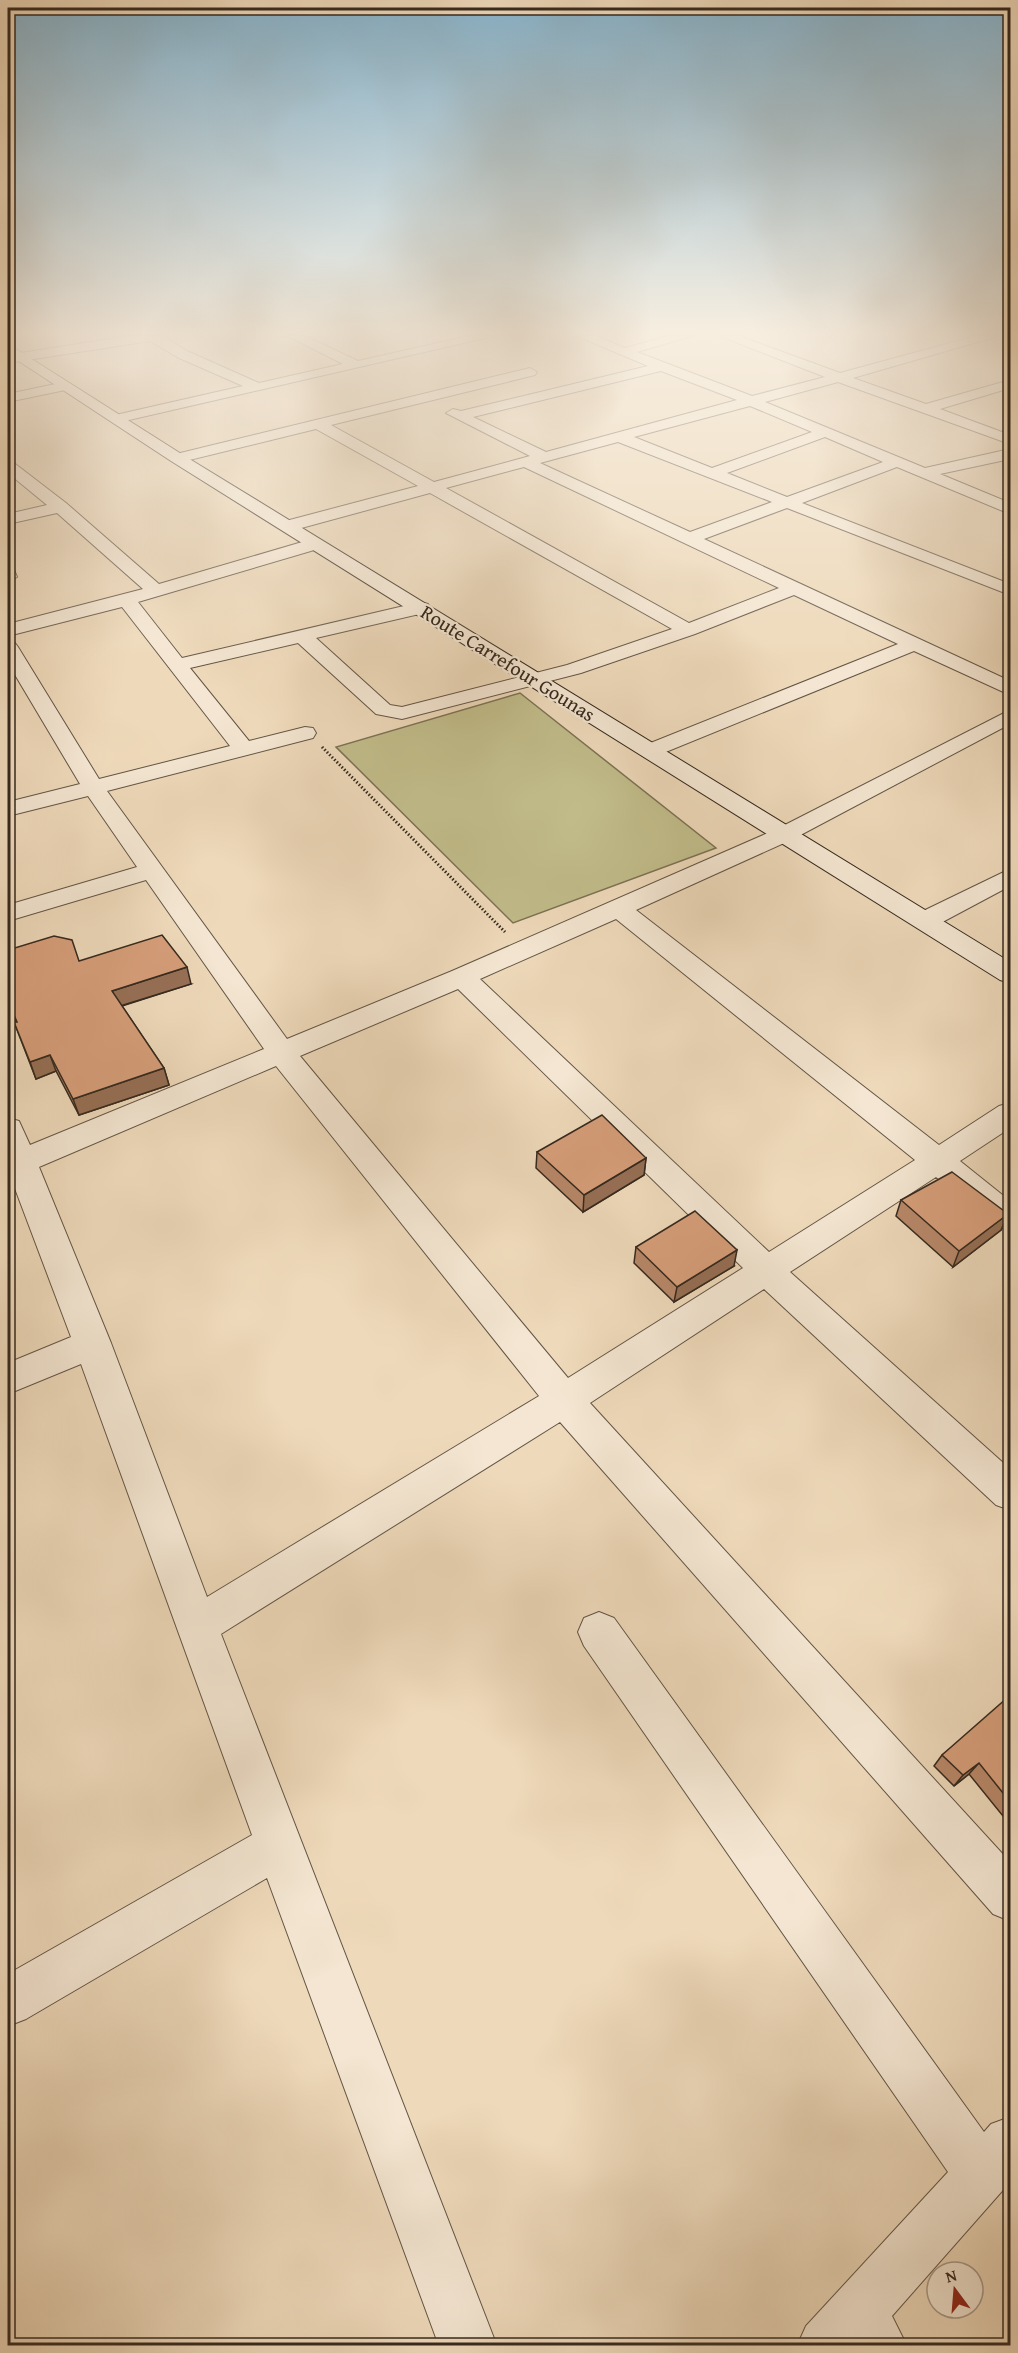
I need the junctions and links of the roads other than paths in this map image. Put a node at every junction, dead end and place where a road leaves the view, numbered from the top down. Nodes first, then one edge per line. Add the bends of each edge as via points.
1 (158, 446) edge
2 (228, 446) edge
3 (359, 446) edge
4 (522, 446) edge
5 (587, 446) edge
6 (641, 446) edge
7 (787, 446) edge
8 (858, 446) edge
9 (1011, 454) edge
10 (545, 457) junction
11 (177, 458) junction
12 (526, 462) junction
13 (897, 462) junction
14 (8, 466) edge
15 (924, 473) junction
16 (710, 474) junction
17 (15, 478) edge
18 (435, 488) junction
19 (784, 502) junction
20 (60, 507) junction
21 (1011, 509) edge
22 (8, 519) edge
23 (288, 526) junction
24 (688, 539) junction
25 (315, 544) junction
26 (792, 589) junction
27 (1011, 590) edge
28 (156, 591) junction
29 (126, 600) junction
30 (421, 608) junction
31 (8, 630) edge
32 (688, 630) junction
33 (303, 637) junction
34 (914, 644) junction
35 (8, 647) edge
36 (178, 665) junction
37 (535, 680) junction
38 (1011, 689) edge
39 (1011, 716) edge
40 (312, 739) road end
41 (243, 748) junction
42 (651, 751) junction
43 (93, 787) junction
44 (8, 809) edge
45 (785, 834) junction
46 (151, 871) junction
47 (1011, 876) edge
48 (618, 908) junction
49 (8, 913) edge
50 (926, 920) junction
51 (1011, 974) edge
52 (462, 976) junction
53 (281, 1052) junction
54 (1011, 1114) edge
55 (12, 1152) edge
56 (936, 1160) junction
57 (1011, 1218) edge
58 (767, 1271) junction
59 (93, 1343) junction
60 (8, 1379) edge
61 (564, 1400) junction
62 (1011, 1493) edge
63 (199, 1625) junction
64 (599, 1632) dead end
65 (278, 1845) junction
66 (1011, 1897) edge
67 (8, 2001) edge
68 (996, 2159) edge
69 (853, 2335) edge
70 (468, 2346) edge

1 - 11 main road, Route Carrefour Gounas
2 - 11 street
3 - 18 street
4 - 10 street
5 - 10 street
6 - 16 street
7 - 16 street
8 - 13 street
9 - 15 street
10 - 12 street
11 - 23 main road, Route Carrefour Gounas
12 - 18 street
12 - 24 street
13 - 15 street
13 - 19 street
14 - 17 street
15 - 21 street
16 - 19 street
17 - 20 street
18 - 23 street
18 - 32 street
19 - 24 street
19 - 27 street
20 - 22 street
20 - 28 street
23 - 25 main road, Route Carrefour Gounas
24 - 26 street
25 - 28 street
25 - 30 main road, Route Carrefour Gounas
26 - 32 street
26 - 34 street
28 - 29 street
29 - 31 street
29 - 36 street
30 - 33 street
30 - 37 main road, Route Carrefour Gounas
32 - 37 street
33 - 36 street
33 - 37 street via 383,710 392,713
34 - 38 street
34 - 42 street
35 - 43 street
36 - 41 street
37 - 42 main road, Route Carrefour Gounas
39 - 45 street
40 - 41 street
41 - 43 street
42 - 45 main road, Route Carrefour Gounas
43 - 44 street
43 - 46 street
45 - 48 street
45 - 50 main road, Route Carrefour Gounas
46 - 49 street
46 - 53 street
47 - 50 street
48 - 52 street
48 - 56 street
50 - 51 main road, Route Carrefour Gounas
52 - 53 street
52 - 58 street
53 - 55 street
53 - 61 street
54 - 56 street
55 - 59 street
56 - 57 street
56 - 58 street
58 - 61 street
58 - 62 street
59 - 60 street
59 - 63 street
61 - 63 street
61 - 66 street
63 - 65 street
64 - 68 street
65 - 67 street
65 - 70 street
68 - 69 street

